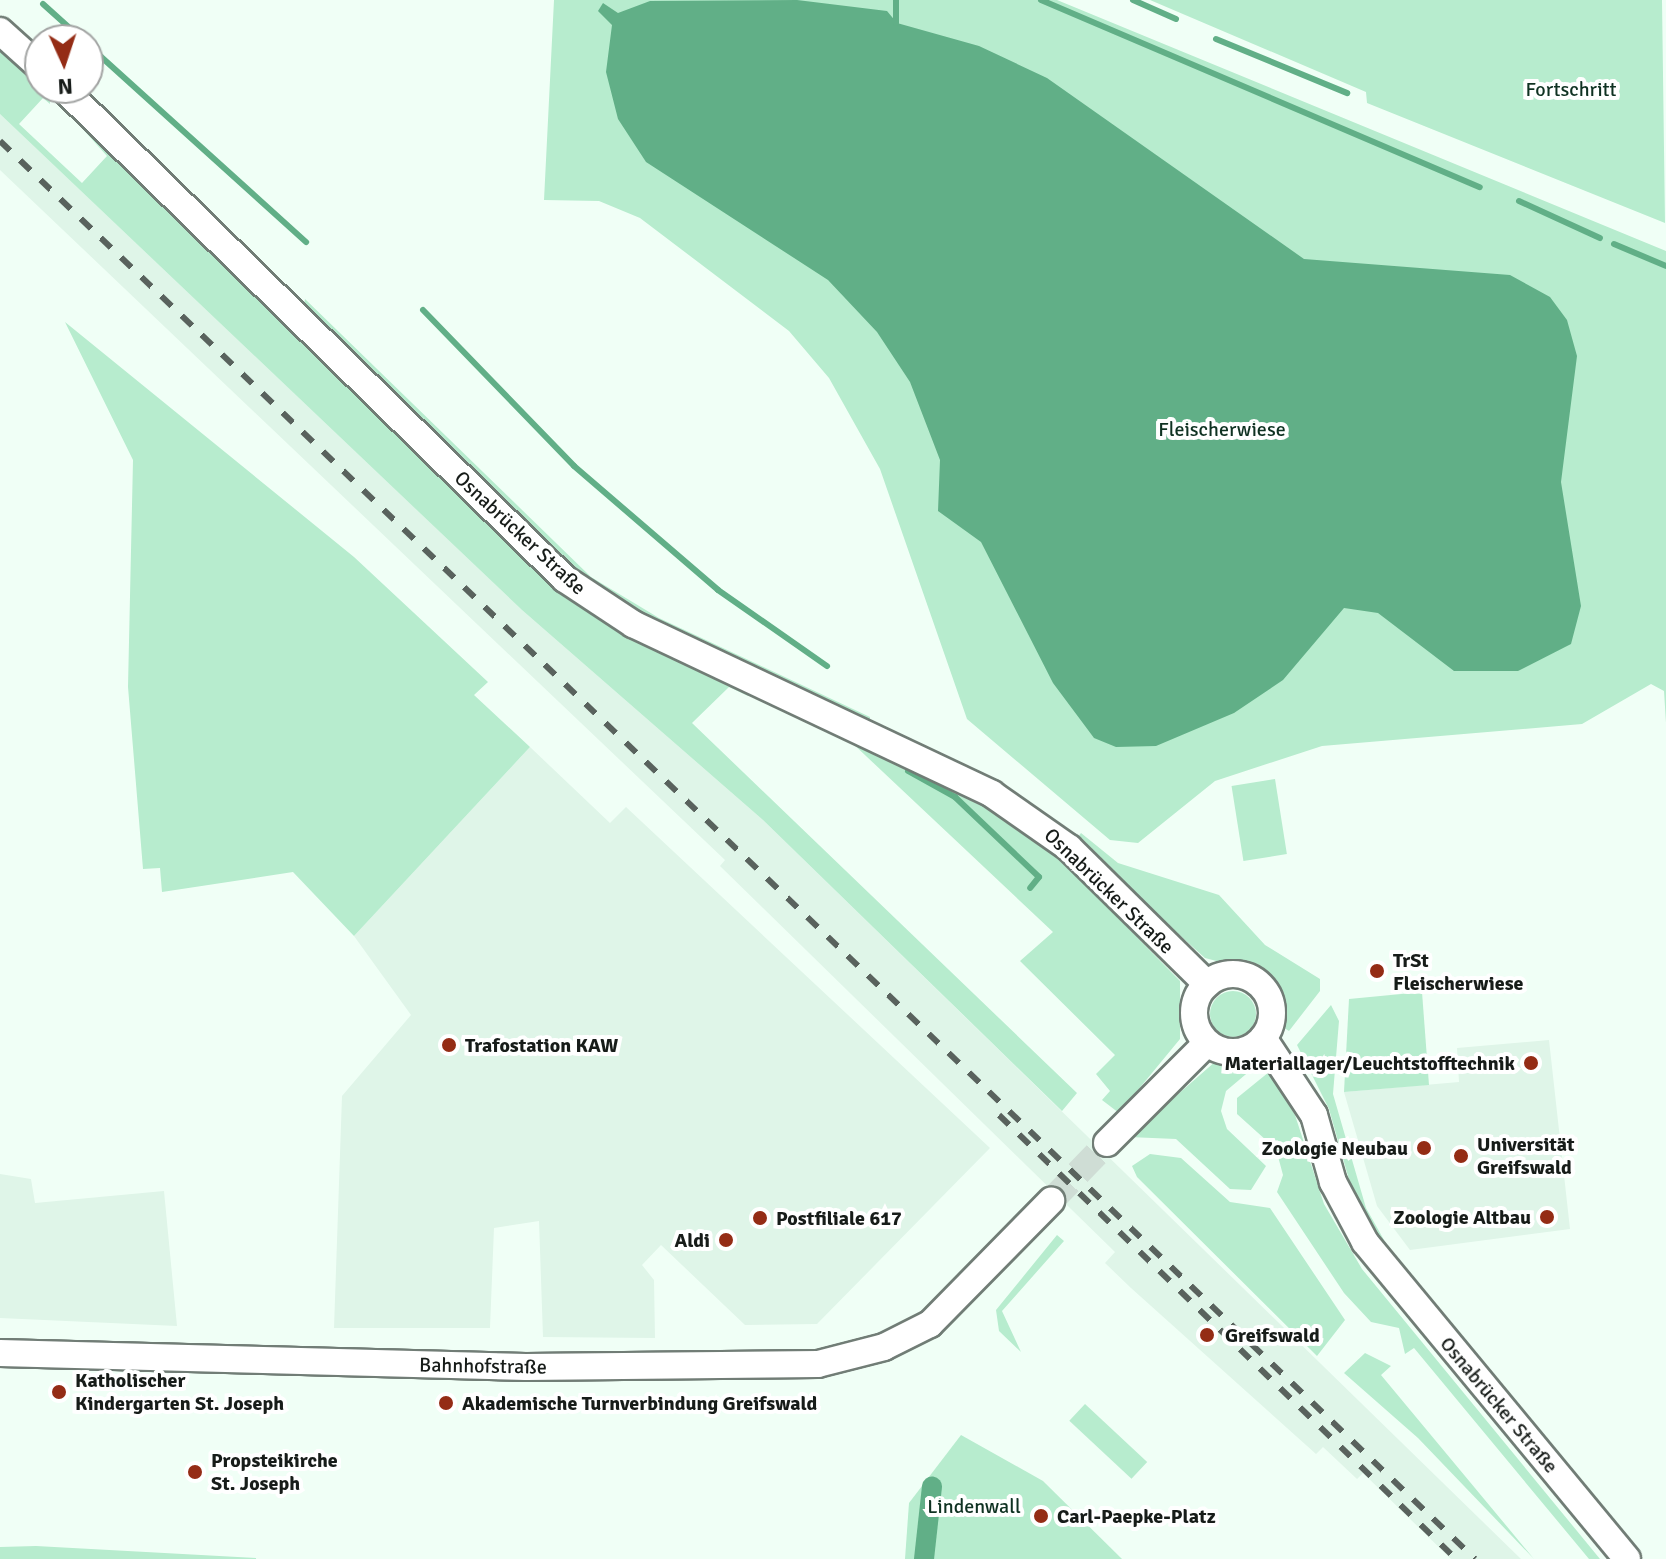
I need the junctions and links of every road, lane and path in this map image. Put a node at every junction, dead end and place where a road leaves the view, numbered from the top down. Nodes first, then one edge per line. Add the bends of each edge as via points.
1 (0, 31) edge
2 (24, 53) edge
3 (79, 104) edge
4 (1207, 984) junction
5 (1263, 1038) junction
6 (1207, 1043) junction
7 (1107, 1143) tunnel mouth
8 (1051, 1201) tunnel mouth
9 (0, 1353) edge
10 (1627, 1559) edge

1 - 2 main road
3 - 4 main road, Osnabrücker Straße via 565,579 633,624 947,770 1030,818
4 - 5 main road via 1231,974 1256,981 1271,1003
4 - 6 main road via 1195,1019
5 - 6 main road via 1240,1051
5 - 10 main road, Osnabrücker Straße via 1314,1115 1333,1182 1365,1242
6 - 7 main road
8 - 9 main road, Bahnhofstraße via 952,1307 884,1347 777,1366

